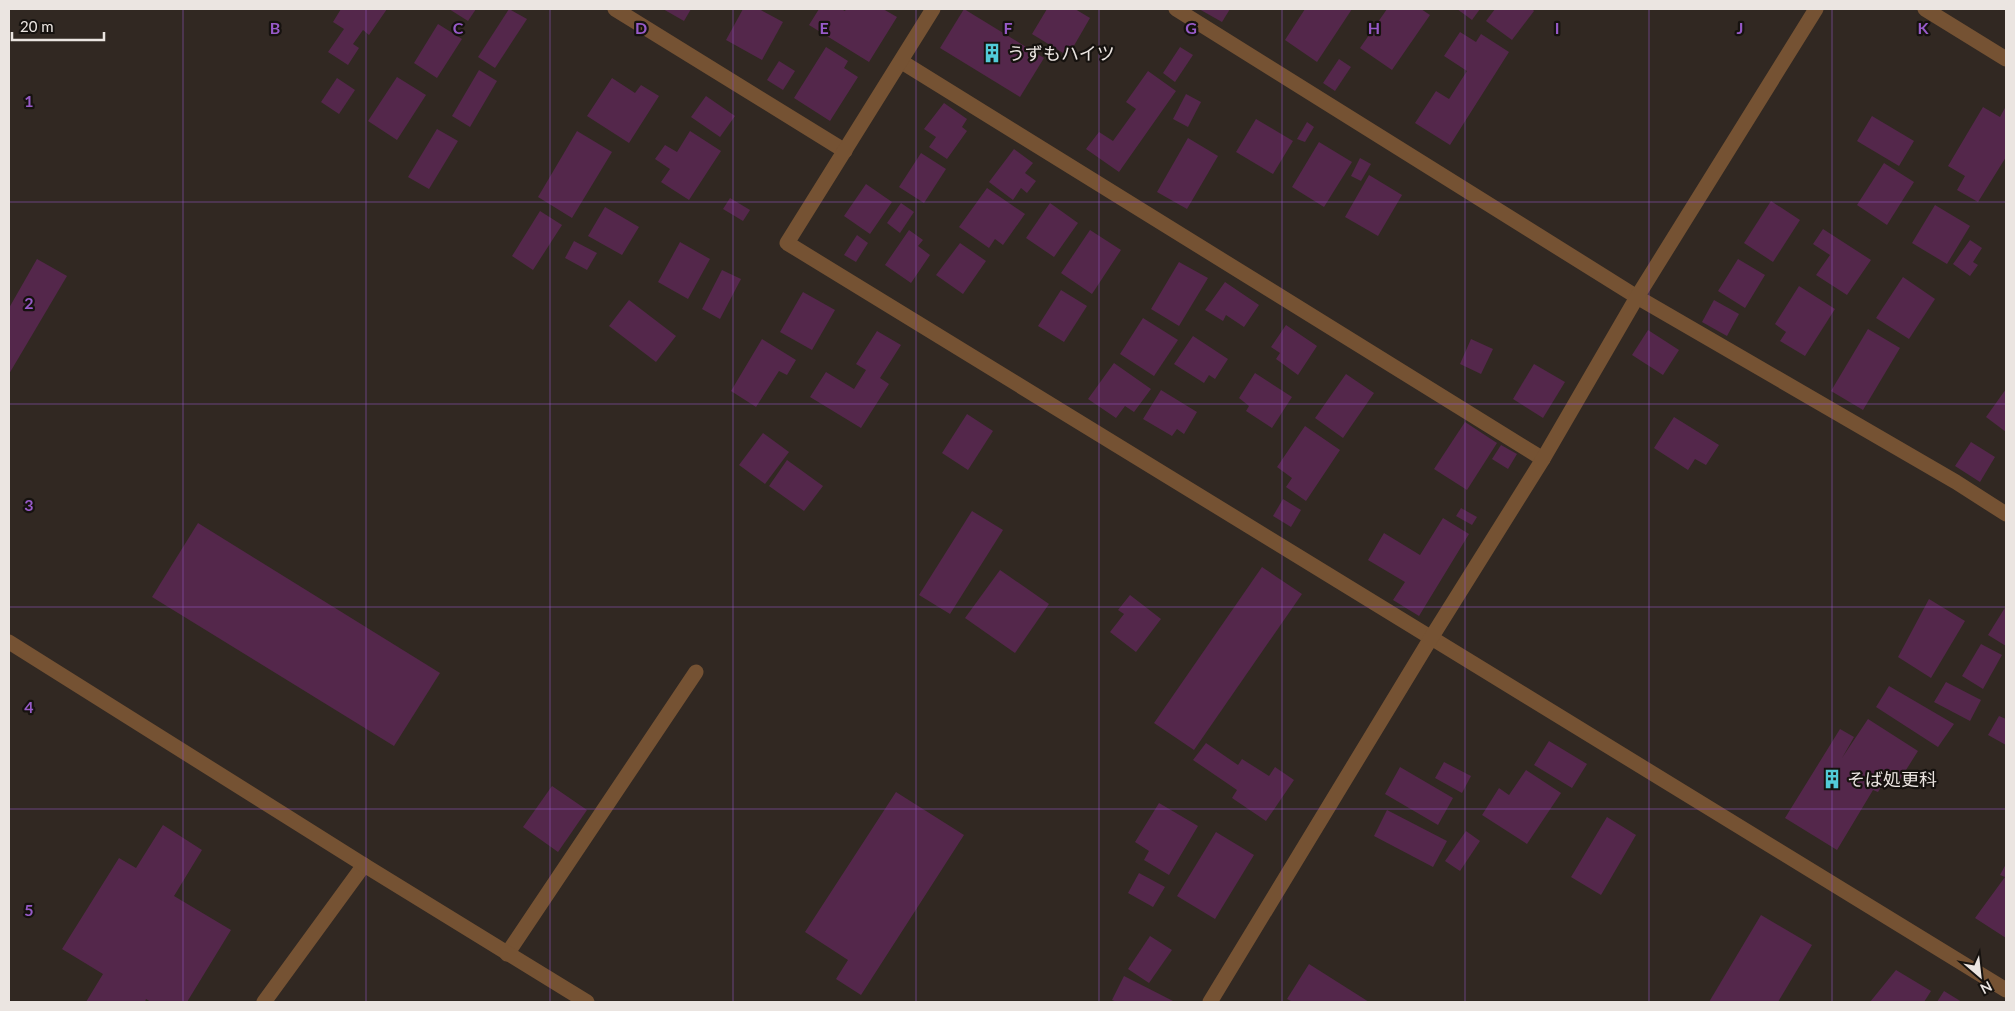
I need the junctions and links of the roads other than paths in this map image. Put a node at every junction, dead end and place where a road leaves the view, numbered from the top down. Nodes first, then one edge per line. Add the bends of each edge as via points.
1 (615, 9) edge
2 (933, 9) edge
3 (1176, 9) edge
4 (1816, 9) edge
5 (1925, 9) edge
6 (2006, 58) edge
7 (902, 62) junction
8 (845, 151) junction
9 (1637, 297) junction
10 (1543, 459) junction
11 (2006, 514) edge
12 (1431, 638) junction
13 (9, 642) edge
14 (696, 672) dead end
15 (364, 866) junction
16 (508, 954) junction
17 (2006, 990) edge
18 (264, 1002) edge
19 (587, 1002) edge
20 (1210, 1002) edge

1 - 8 street
2 - 7 street
3 - 9 street
4 - 9 street
5 - 6 street
7 - 8 street
7 - 10 street
8 - 12 street via 787,243
9 - 10 street
9 - 11 street
10 - 12 street
12 - 17 street
12 - 20 street
13 - 15 street
14 - 16 street
15 - 16 street
15 - 18 street
16 - 19 street

